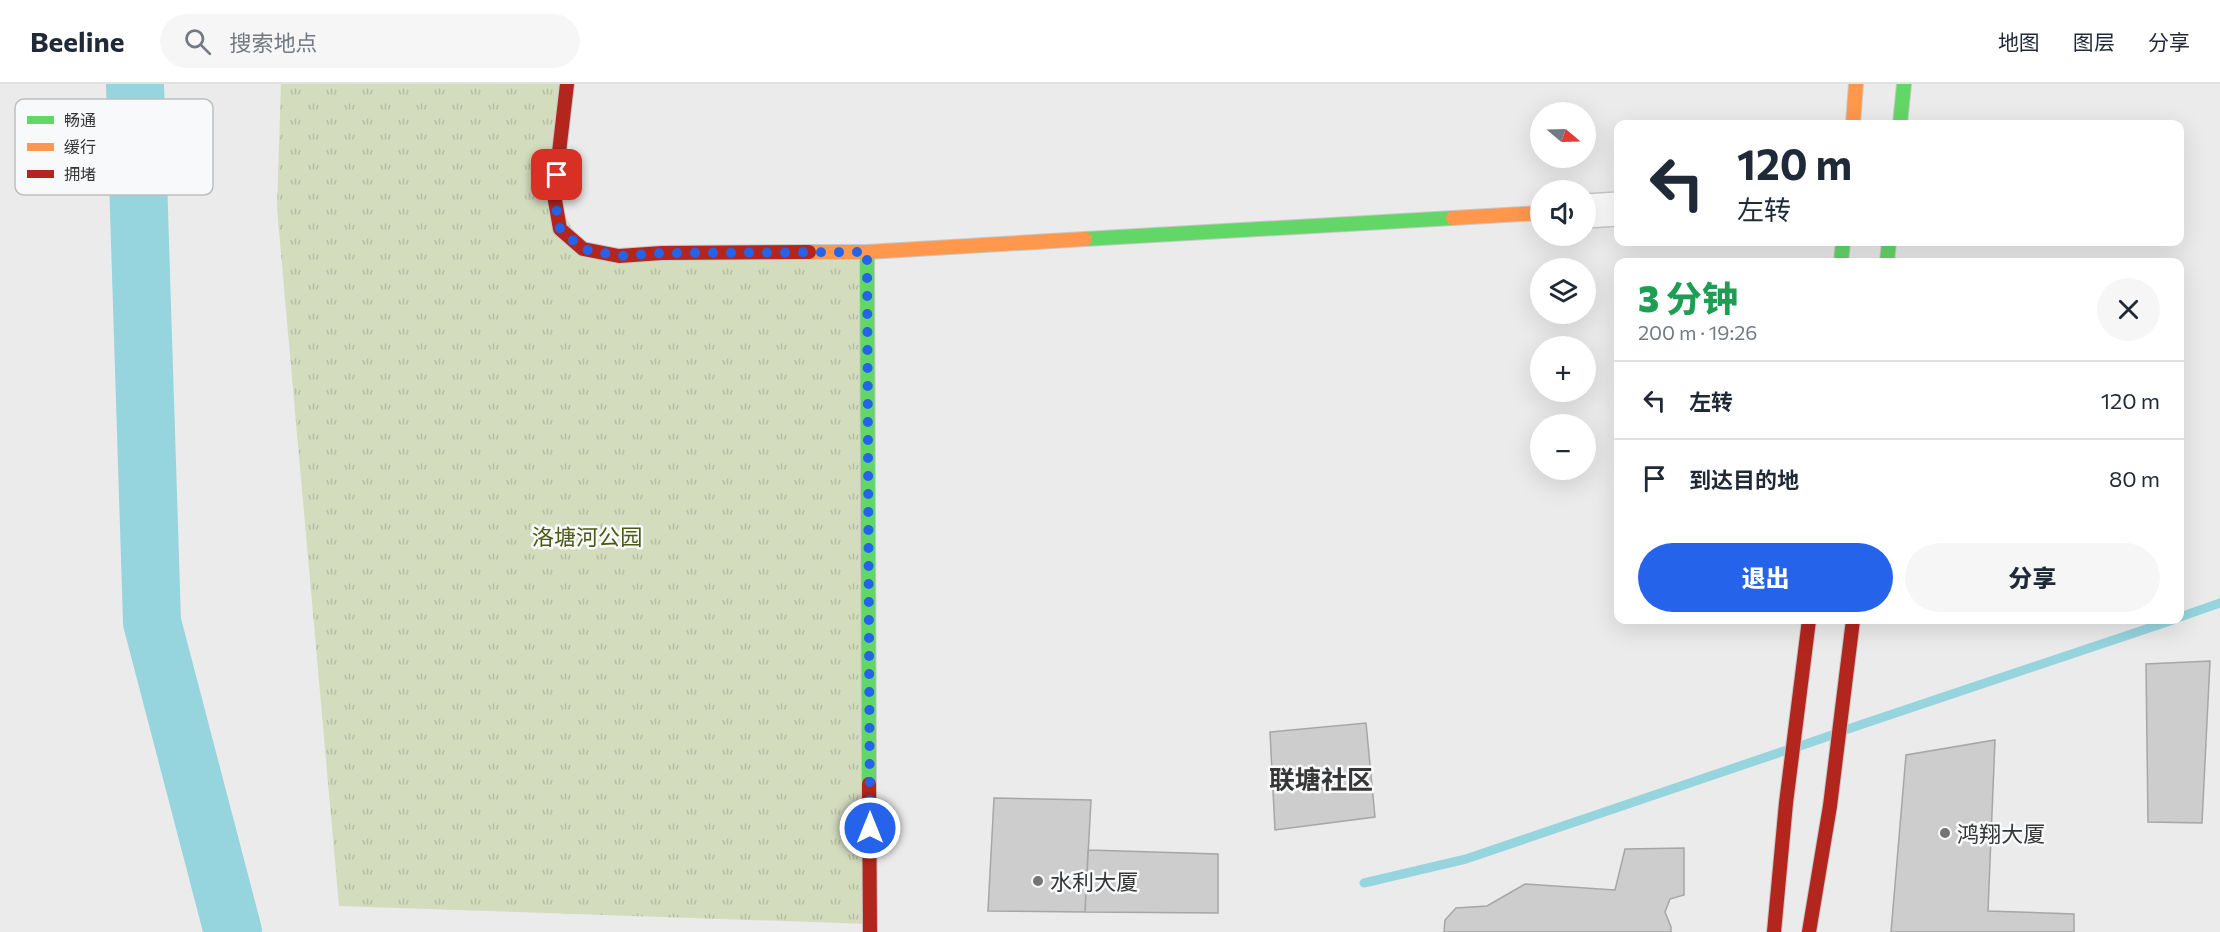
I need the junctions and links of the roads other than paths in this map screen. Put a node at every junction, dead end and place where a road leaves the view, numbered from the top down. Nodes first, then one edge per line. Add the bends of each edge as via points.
1 (567, 84) edge
2 (1856, 84) edge
3 (1904, 84) edge
4 (1853, 120) edge
5 (1900, 120) edge
6 (1614, 209) edge
7 (1596, 210) edge
8 (1530, 214) edge
9 (867, 252) junction
10 (1809, 624) edge
11 (1853, 624) edge
12 (870, 932) edge
13 (1774, 932) edge
14 (1809, 932) edge

1 - 9 street via 554,195 560,229 583,249 619,256
2 - 4 street
3 - 5 street
6 - 7 street
8 - 9 street
9 - 12 street
10 - 13 street
11 - 14 street via 1830,806

